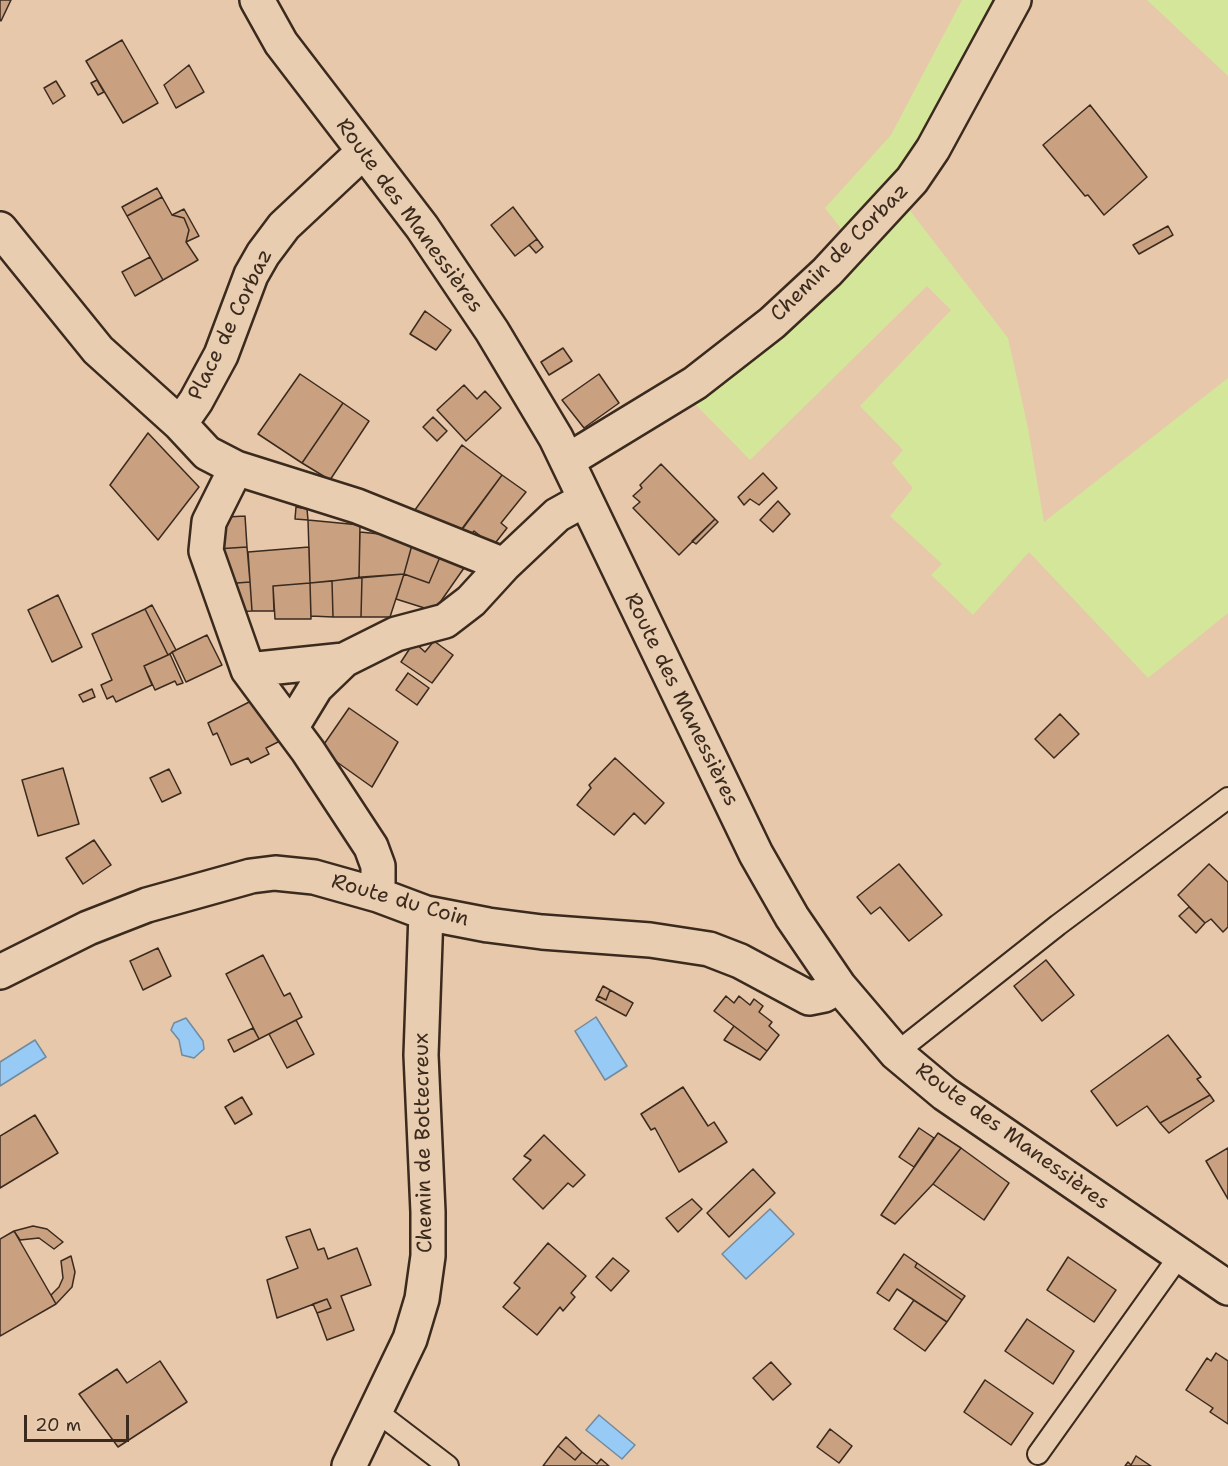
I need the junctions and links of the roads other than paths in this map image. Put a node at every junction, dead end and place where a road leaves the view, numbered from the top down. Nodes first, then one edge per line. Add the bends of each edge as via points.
1 (258, 0) edge
2 (1014, 0) edge
3 (363, 152) junction
4 (0, 229) edge
5 (180, 424) junction
6 (567, 461) junction
7 (236, 468) junction
8 (584, 500) junction
9 (504, 565) junction
10 (344, 660) junction
11 (248, 670) junction
12 (291, 728) junction
13 (1228, 798) edge
14 (378, 895) junction
15 (426, 913) junction
16 (0, 972) edge
17 (839, 986) junction
18 (896, 1053) junction
19 (1180, 1255) junction
20 (1228, 1288) edge
21 (376, 1411) junction
22 (1038, 1455) dead end
23 (349, 1466) edge
24 (448, 1466) edge

1 - 3 street, Route des Manessières via 281,43
2 - 6 street, Chemin de Corbaz via 912,180 819,279 772,323 695,383
3 - 5 street, Place de Corbaz via 284,226 263,254 251,275 221,355
3 - 6 street, Route des Manessières via 422,227 492,331
4 - 5 street via 98,350
5 - 7 street, Place de Corbaz via 207,453
6 - 8 street, Route des Manessières
7 - 9 street, Place de Corbaz via 357,506
7 - 11 street via 209,522 206,551
8 - 9 street via 557,515
8 - 17 street, Route des Manessières via 756,854 792,917
9 - 10 street via 471,601 445,621 396,634
10 - 11 street
10 - 12 street via 316,687
11 - 12 street
12 - 14 street via 371,847 378,866
13 - 18 lane
14 - 15 street, Route du Coin
14 - 16 street, Route du Coin via 314,876 250,876 147,904
15 - 17 street, Route du Coin via 542,932 650,940 709,950 740,961 809,998
15 - 21 street, Chemin de Bottecreux via 421,1055 428,1256 422,1299 410,1339
17 - 18 street, Route des Manessières
18 - 19 street, Route des Manessières via 945,1094
19 - 20 street, Route des Manessières
19 - 22 lane
21 - 23 street, Chemin de Bottecreux
21 - 24 lane

